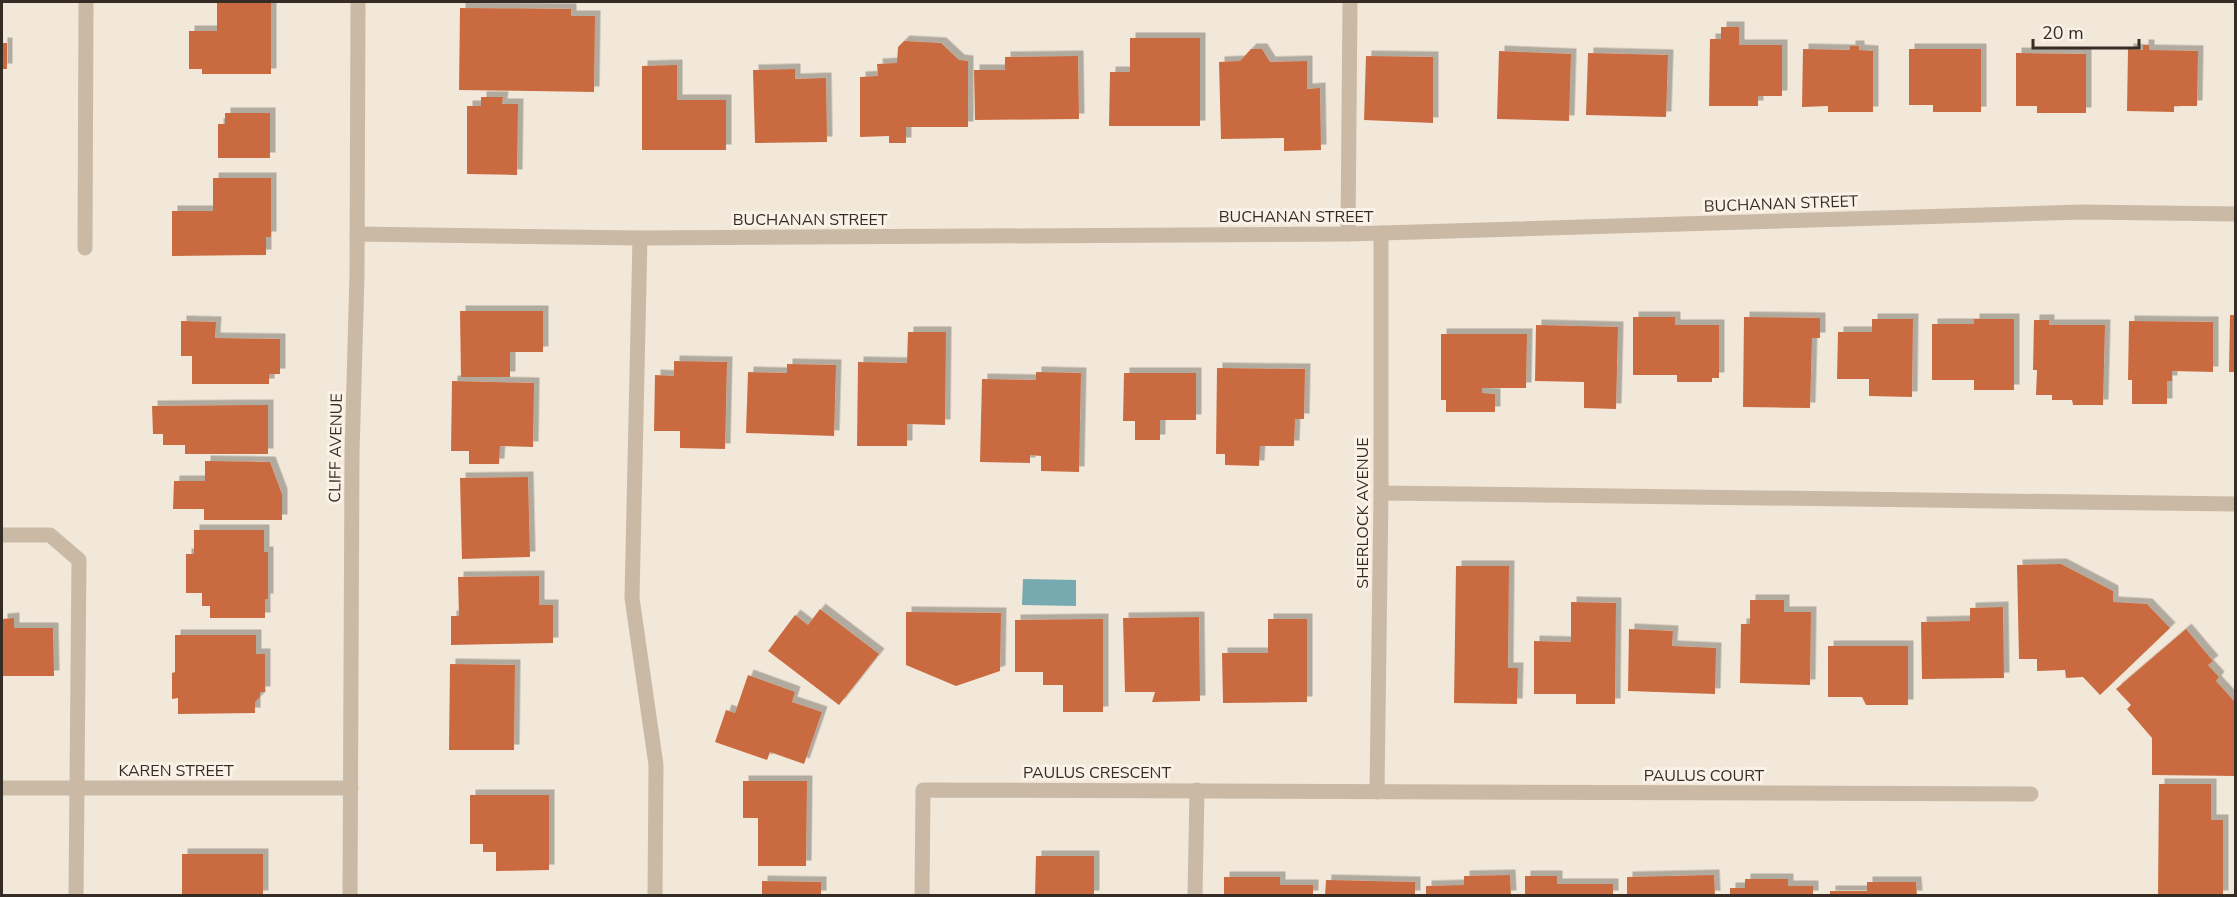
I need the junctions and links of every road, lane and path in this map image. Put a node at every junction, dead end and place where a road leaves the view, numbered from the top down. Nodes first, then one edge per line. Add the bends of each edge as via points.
1 (86, 2) edge
2 (358, 2) edge
3 (1350, 2) edge
4 (2235, 214) edge
5 (357, 234) junction
6 (1348, 234) junction
7 (1381, 234) junction
8 (640, 238) junction
9 (85, 248) dead end
10 (1381, 493) junction
11 (2235, 504) edge
12 (2, 535) edge
13 (2, 788) edge
14 (77, 788) junction
15 (351, 788) junction
16 (1197, 790) junction
17 (1377, 792) junction
18 (2031, 794) dead end
19 (75, 896) edge
20 (350, 896) edge
21 (655, 896) edge
22 (922, 896) edge
23 (1195, 896) edge

1 - 9 street
2 - 5 street, CLIFF AVENUE
3 - 6 street
4 - 7 street, BUCHANAN STREET via 2082,212
5 - 8 street, BUCHANAN STREET
5 - 15 street, CLIFF AVENUE
6 - 7 street, BUCHANAN STREET
6 - 8 street, BUCHANAN STREET
7 - 10 street, SHERLOCK AVENUE
8 - 21 street via 632,598 656,765
10 - 11 street
10 - 17 street, SHERLOCK AVENUE
12 - 14 street via 50,535 79,560
13 - 14 street, KAREN STREET
14 - 15 street, KAREN STREET
14 - 19 street
15 - 20 street, CLIFF AVENUE
16 - 17 street, PAULUS CRESCENT
16 - 22 street, PAULUS CRESCENT via 923,790
16 - 23 street
17 - 18 street, PAULUS COURT

